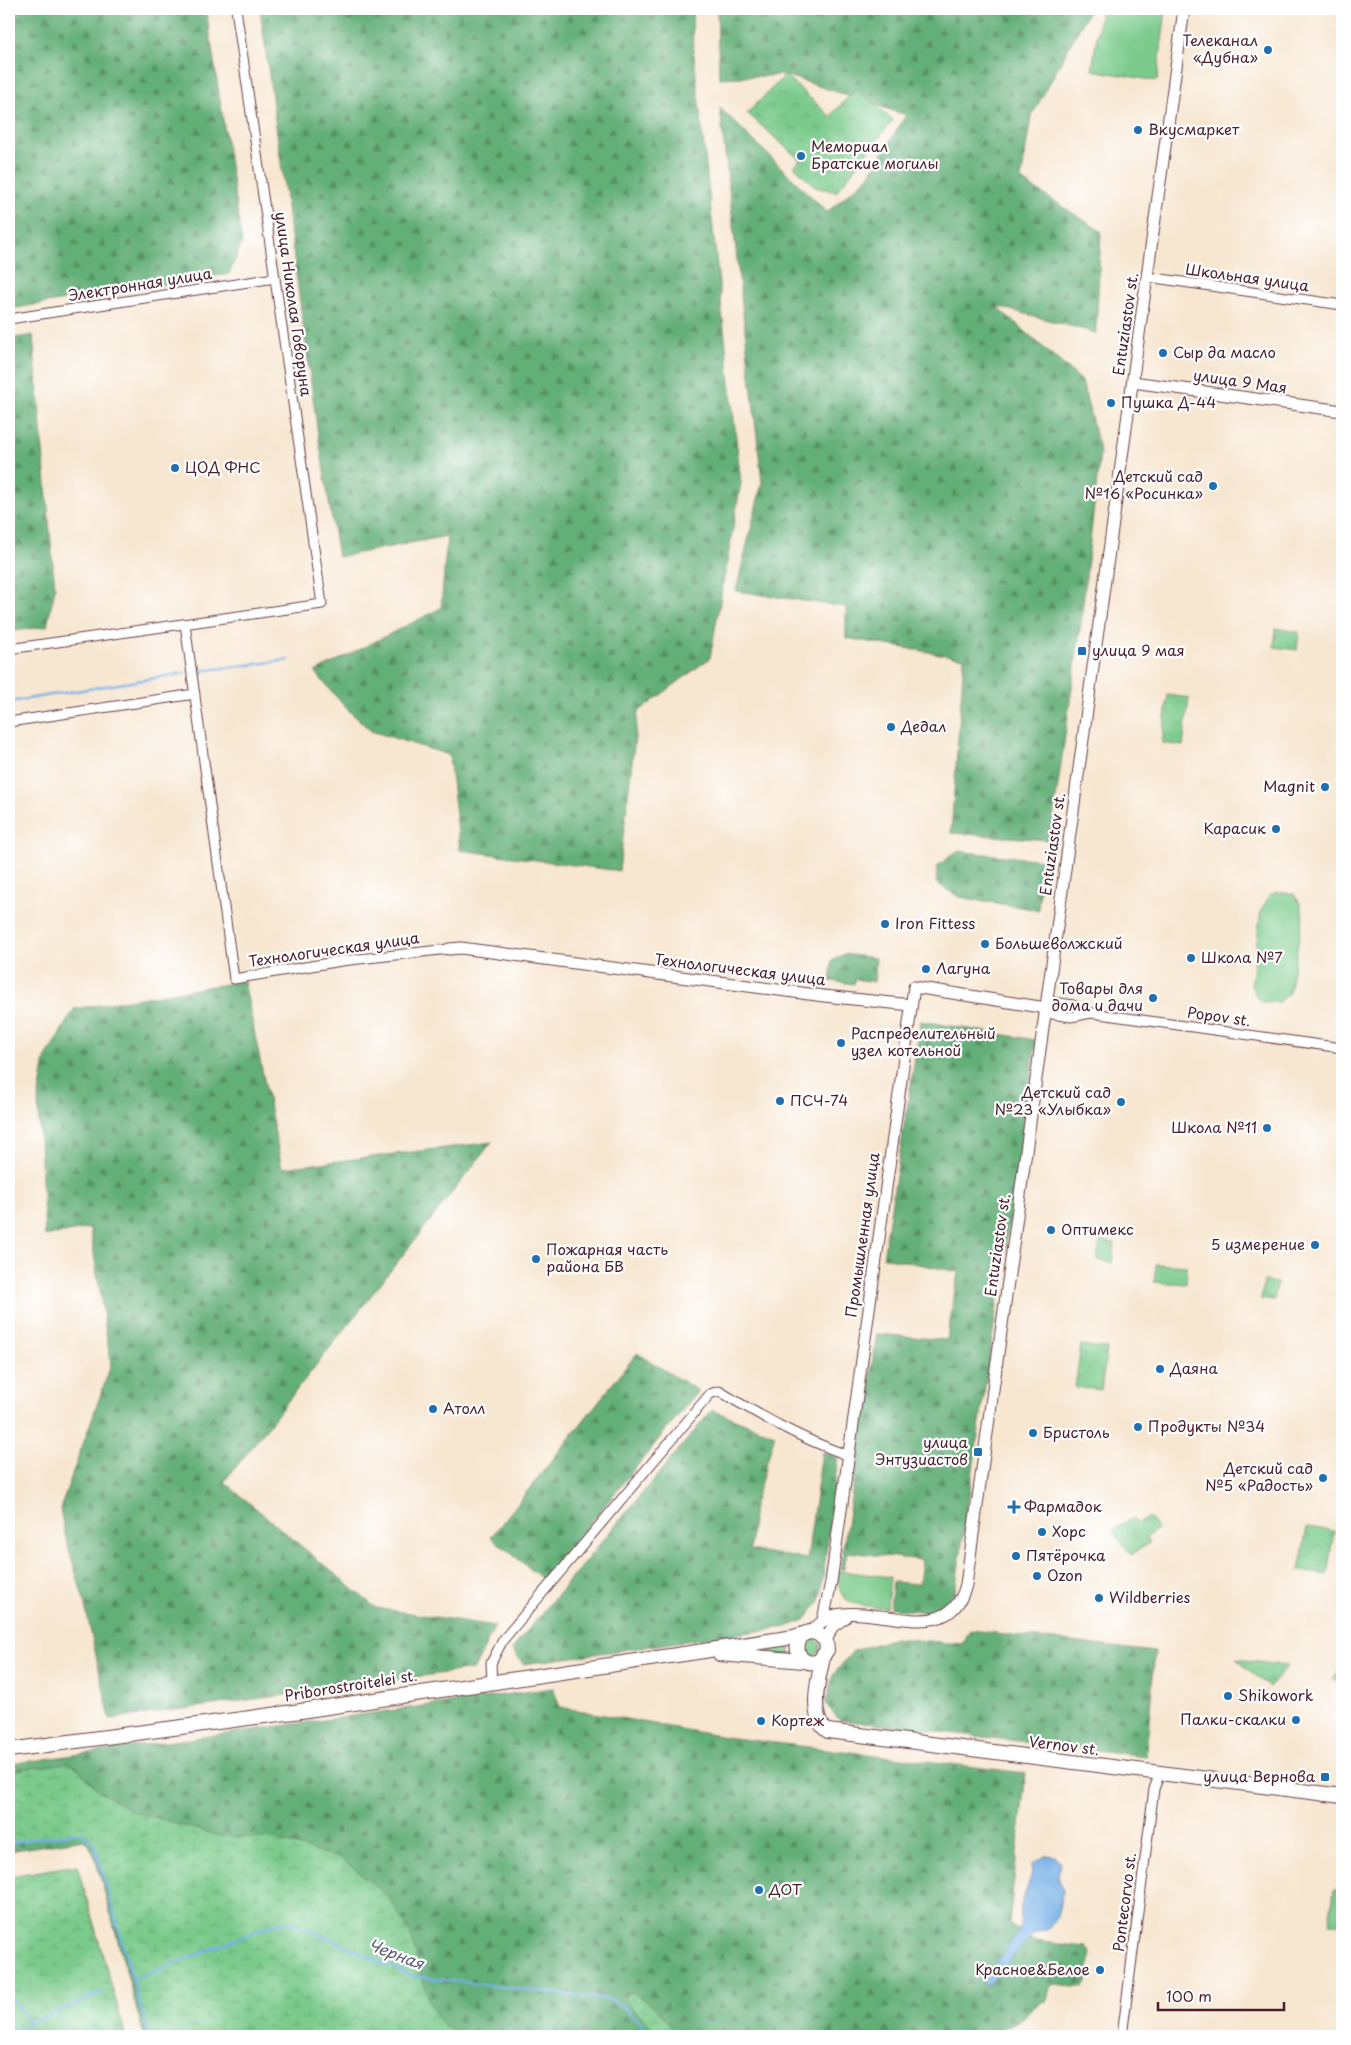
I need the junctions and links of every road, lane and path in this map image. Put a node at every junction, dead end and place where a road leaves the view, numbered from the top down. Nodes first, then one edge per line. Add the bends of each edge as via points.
1 (236, 9) edge
2 (1184, 9) edge
3 (1148, 277) junction
4 (275, 278) junction
5 (1342, 305) edge
6 (9, 319) edge
7 (1133, 382) junction
8 (1342, 411) edge
9 (185, 624) junction
10 (9, 649) edge
11 (195, 694) junction
12 (9, 722) edge
13 (449, 949) joint
14 (911, 1005) junction
15 (1046, 1007) junction
16 (1342, 1048) edge
17 (847, 1455) junction
18 (854, 1614) junction
19 (823, 1620) junction
20 (807, 1633) junction
21 (826, 1641) junction
22 (697, 1652) junction
23 (823, 1658) junction
24 (806, 1662) junction
25 (492, 1681) junction
26 (818, 1690) junction
27 (9, 1750) edge
28 (1160, 1773) junction
29 (1342, 1796) edge
30 (1122, 2036) edge

1 - 4 street, улица Николая Говоруна
2 - 3 street, Entuziastov st.
3 - 5 street, Школьная улица
3 - 7 street, Entuziastov st.
4 - 6 street, Электронная улица
4 - 9 street, улица Николая Говоруна via 322,604
7 - 8 street, улица 9 Мая
7 - 15 street, Entuziastov st.
9 - 10 street
9 - 11 street
11 - 12 street
11 - 13 street, Технологическая улица via 234,979 341,961
13 - 14 street, Технологическая улица via 462,948
14 - 15 street, Промышленная улица via 914,987
14 - 17 street, Промышленная улица
15 - 16 street, Popov st. via 1073,1005 1092,1013
15 - 18 street via 962,1601 950,1614 938,1619
17 - 19 street, Промышленная улица
17 - 25 street via 779,1426 719,1391 710,1394 503,1640 491,1663
18 - 19 street
18 - 21 street via 837,1621
19 - 20 street
20 - 21 main road via 818,1633
20 - 22 main road, Priborostroitelei st.
20 - 24 main road via 796,1646 797,1653
21 - 23 main road via 827,1650
22 - 24 main road, Priborostroitelei st.
22 - 25 main road, Priborostroitelei st.
23 - 24 main road via 814,1663
23 - 26 main road, Vernov st.
24 - 26 main road, Vernov st. via 815,1674
25 - 27 main road, Priborostroitelei st. via 294,1712
26 - 28 main road, Vernov st. via 817,1718 822,1728 828,1731
28 - 29 main road, Vernov st.
28 - 30 street, Pontecorvo st. via 1154,1789

